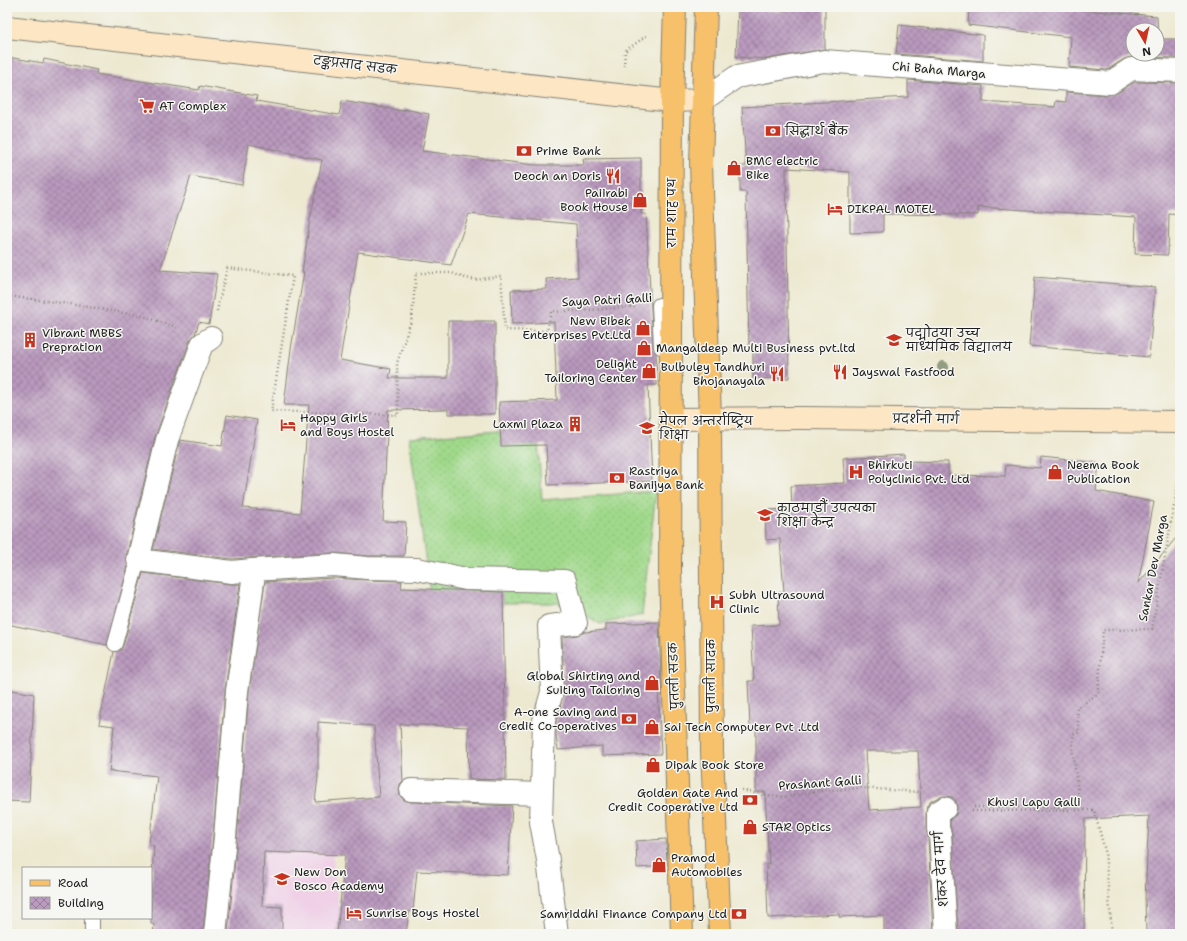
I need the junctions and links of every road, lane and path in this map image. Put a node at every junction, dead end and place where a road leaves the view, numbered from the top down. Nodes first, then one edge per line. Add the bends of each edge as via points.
1 (675, 7) edge
2 (706, 7) edge
3 (7, 27) edge
4 (674, 40) junction
5 (1180, 71) edge
6 (622, 96) junction
7 (703, 100) junction
8 (672, 101) junction
9 (659, 305) joint
10 (211, 338) dead end
11 (271, 411) dead end
12 (710, 418) junction
13 (671, 419) junction
14 (1180, 422) edge
15 (1180, 472) edge
16 (138, 560) junction
17 (252, 570) junction
18 (114, 644) dead end
19 (713, 782) junction
20 (410, 790) dead end
21 (922, 792) dead end
22 (541, 794) junction
23 (955, 809) junction
24 (92, 919) edge
25 (92, 934) edge
26 (215, 934) edge
27 (557, 934) edge
28 (682, 934) edge
29 (720, 934) edge
30 (946, 934) edge
31 (1112, 934) edge

1 - 4 main road, राम शाह पथ
2 - 7 main road
3 - 6 street, टङ्कप्रसाद सडक
4 - 6 path via 645,36 625,51
4 - 8 main road, राम शाह पथ
5 - 7 street, Chi Baha Marga via 1131,69 1110,83 824,61 736,77
6 - 8 street, टङ्कप्रसाद सडक
7 - 8 street, टङ्कप्रसाद सडक
7 - 12 main road via 700,163
8 - 13 main road, राम शाह पथ
9 - 11 path, Saya Patri Galli via 551,312 547,331 505,330 501,276 475,280 452,273 416,273 412,318 397,363 398,415
9 - 13 lane via 663,418
10 - 16 street via 202,344 167,440
12 - 13 street, प्रदर्शनी मार्ग
12 - 14 street, प्रदर्शनी मार्ग
12 - 19 main road, पुताली सादक
13 - 28 main road, पुतली सडक via 670,572
15 - 23 path, Sankar Dev Marga via 1152,629 1103,630 1098,694 1077,708 1080,732 1073,734 1073,753 1080,807
16 - 17 street via 232,572
16 - 18 lane
17 - 22 street via 334,565 417,569 466,579 565,581 576,623 549,626 552,692 544,720
17 - 26 street via 253,581 237,691
19 - 21 path, Prashant Galli via 761,795 784,797 818,791 862,788
19 - 29 main road, पुताली सादक
20 - 22 street
22 - 27 street via 541,828 548,860
23 - 30 street, शंकर देव मार्ग via 938,812
23 - 31 path, Khusi Lapu Galli via 1094,810 1105,851
24 - 25 lane

